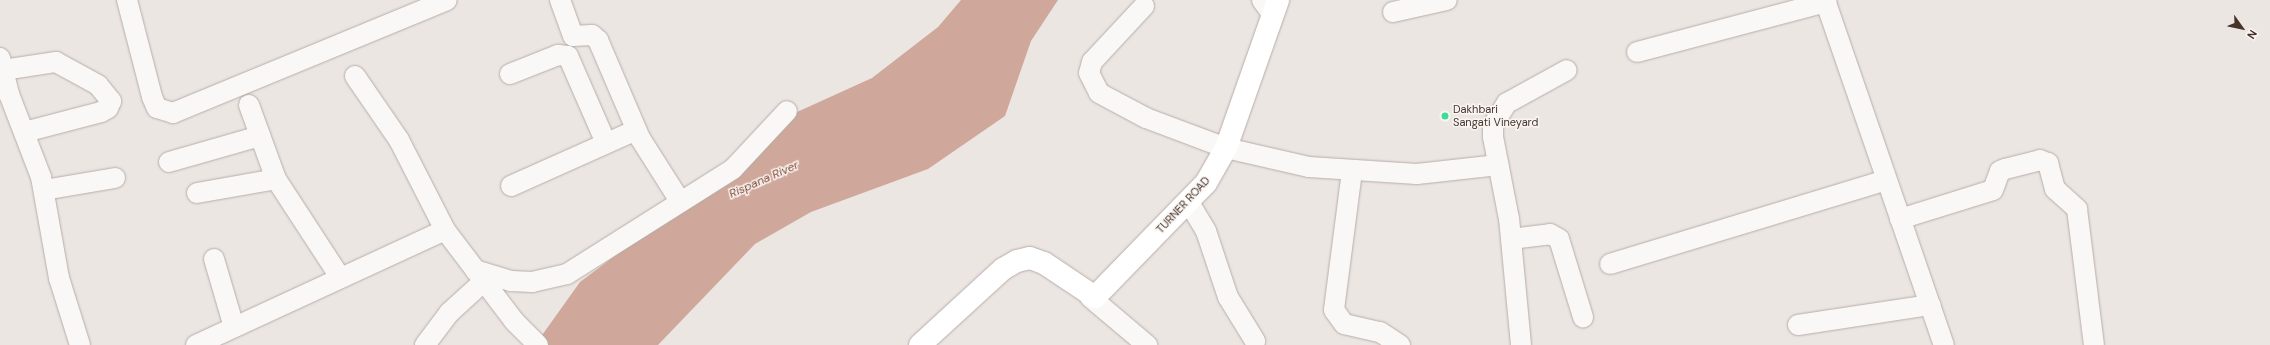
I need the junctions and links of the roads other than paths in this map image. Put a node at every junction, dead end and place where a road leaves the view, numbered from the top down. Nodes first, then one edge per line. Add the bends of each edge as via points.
1 (127, 0) edge
2 (448, 0) edge
3 (560, 0) edge
4 (1447, 0) edge
5 (1826, 1) edge
6 (1270, 5) edge
7 (1144, 6) dead end
8 (1393, 12) dead end
9 (1637, 52) dead end
10 (1, 64) edge
11 (1567, 70) dead end
12 (510, 74) dead end
13 (355, 76) dead end
14 (249, 105) dead end
15 (787, 111) dead end
16 (636, 130) junction
17 (25, 132) junction
18 (260, 136) junction
19 (606, 143) junction
20 (1226, 148) junction
21 (169, 162) dead end
22 (1499, 165) junction
23 (1352, 171) junction
24 (115, 178) dead end
25 (276, 179) junction
26 (1886, 180) junction
27 (511, 186) dead end
28 (44, 190) junction
29 (197, 193) dead end
30 (680, 201) junction
31 (1188, 201) junction
32 (1900, 219) junction
33 (445, 230) junction
34 (1512, 239) junction
35 (214, 259) dead end
36 (1610, 264) dead end
37 (479, 276) junction
38 (340, 277) junction
39 (1090, 297) junction
40 (1930, 305) junction
41 (1584, 317) dead end
42 (1798, 325) dead end
43 (234, 327) junction
44 (1255, 341) dead end
45 (536, 344) edge
46 (80, 345) edge
47 (196, 345) edge
48 (425, 345) edge
49 (920, 345) edge
50 (1147, 345) edge
51 (1400, 345) edge
52 (1521, 345) edge
53 (1944, 345) edge
54 (2094, 345) edge

1 - 2 street via 152,97 157,108 173,114
3 - 16 street via 573,36 592,35 598,40
4 - 8 street
5 - 9 street
5 - 26 street
6 - 20 main road, TURNER ROAD
7 - 20 street via 1092,62 1089,73 1093,84 1099,93 1119,105
10 - 17 street
10 - 17 street via 56,62 98,85 111,100 108,108 101,112
11 - 22 street via 1523,91 1497,114 1492,137
12 - 19 street via 558,55 568,56
13 - 33 street via 399,140
14 - 18 street
15 - 30 street via 733,170
16 - 19 street
16 - 30 street
17 - 28 street
18 - 21 street
18 - 25 street
19 - 27 street
20 - 23 street via 1286,163
20 - 31 main road, TURNER ROAD via 1206,183
22 - 23 street via 1417,174
22 - 34 street
23 - 51 street via 1334,310 1344,324 1380,332
24 - 28 street
25 - 29 street
25 - 38 street
26 - 32 street
26 - 36 street
28 - 46 street via 59,278
30 - 37 street via 567,274 532,282
31 - 39 main road, TURNER ROAD via 1095,297
31 - 44 street via 1206,231 1228,297
32 - 40 street
32 - 54 street via 1994,190 2000,171 2005,169 2040,160 2048,163 2055,189 2077,210
33 - 37 street
33 - 38 street
34 - 41 street via 1550,234 1559,239
34 - 52 street
35 - 43 street
37 - 45 street
37 - 48 street
38 - 43 street
39 - 49 main road via 1044,263 1030,258 1017,261
39 - 50 street
40 - 42 street
40 - 53 street
43 - 47 street

